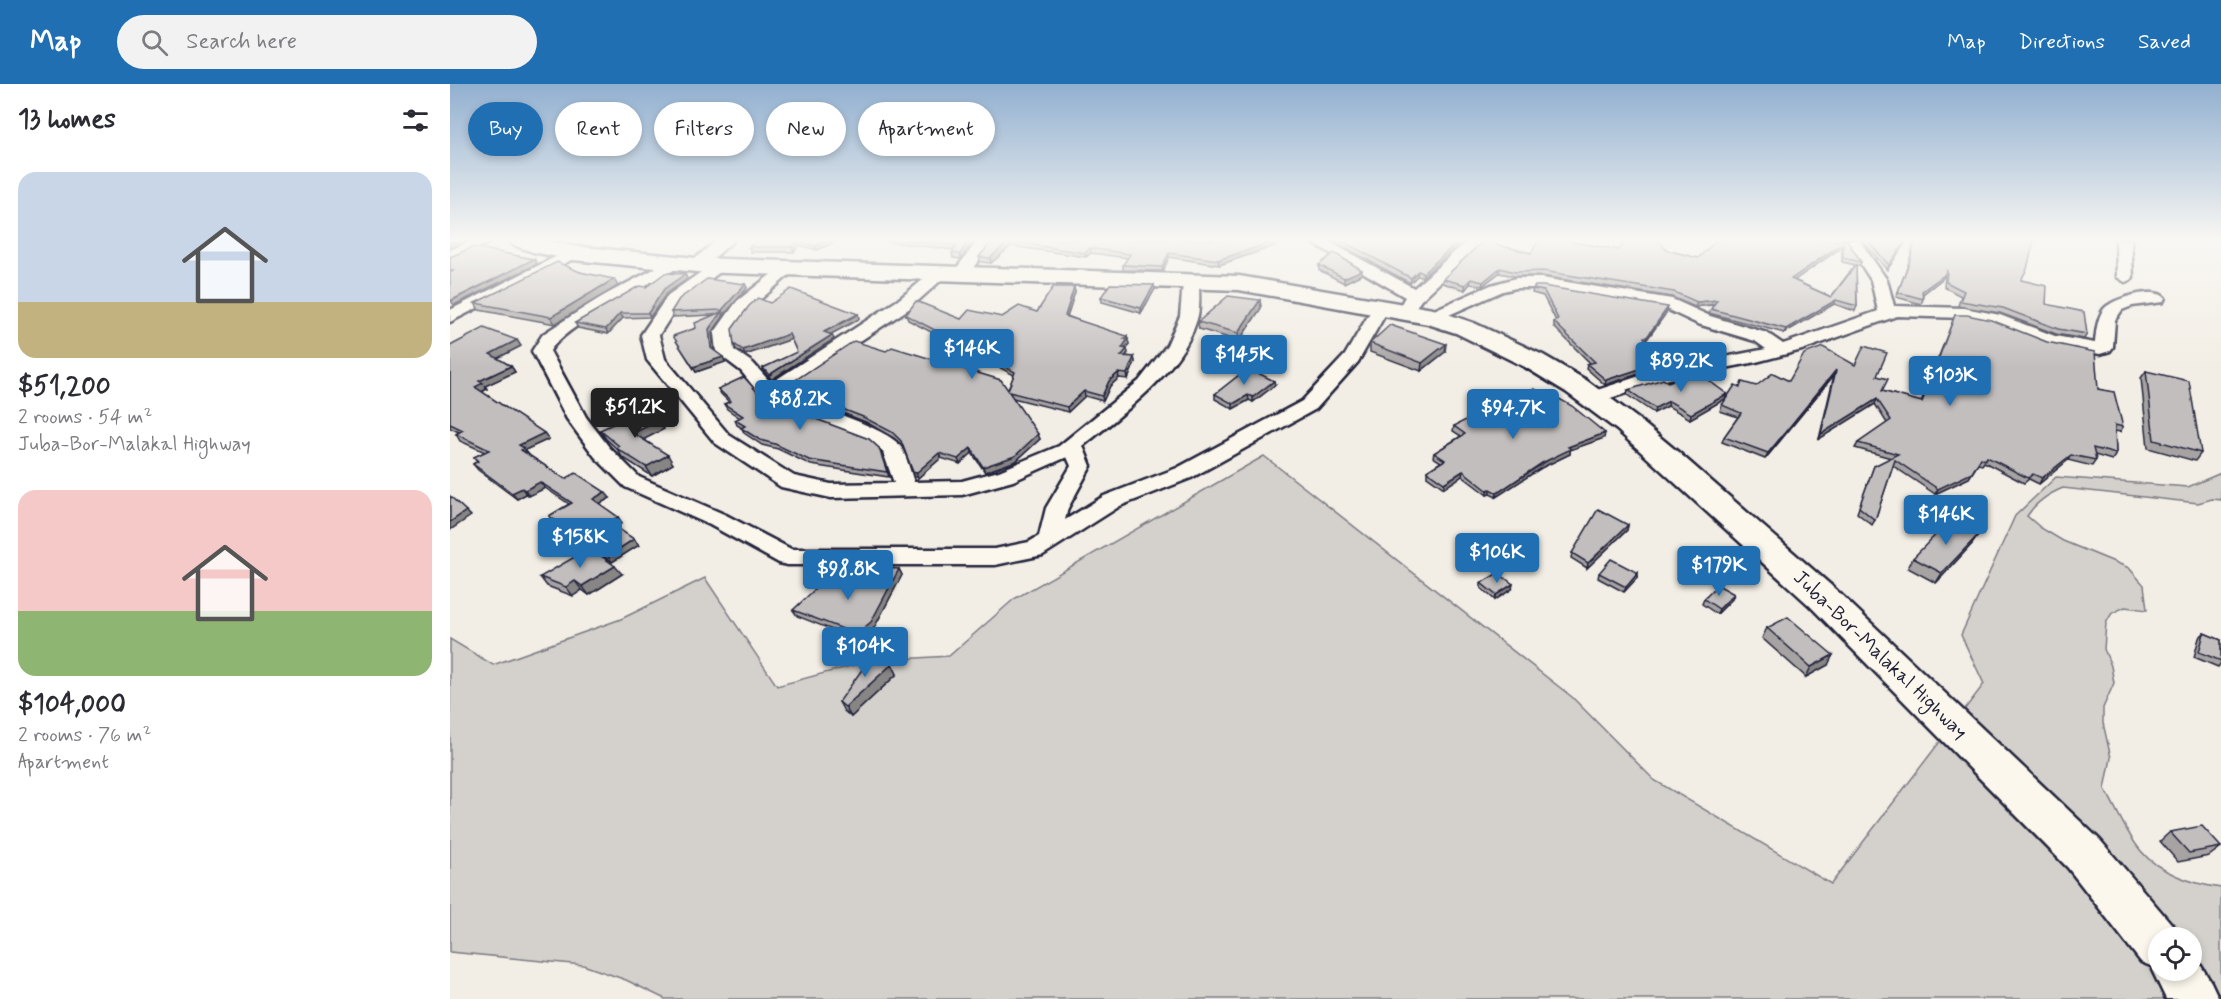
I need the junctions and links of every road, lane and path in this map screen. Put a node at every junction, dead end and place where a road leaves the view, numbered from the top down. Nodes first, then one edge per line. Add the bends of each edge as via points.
1 (517, 283) edge
2 (649, 283) edge
3 (687, 283) edge
4 (771, 283) edge
5 (937, 283) edge
6 (1183, 283) edge
7 (1191, 283) junction
8 (1373, 283) edge
9 (1434, 283) edge
10 (1880, 283) edge
11 (2157, 298) dead end
12 (1408, 309) junction
13 (1887, 313) junction
14 (450, 317) edge
15 (1780, 351) junction
16 (769, 393) junction
17 (1592, 398) junction
18 (1073, 445) junction
19 (906, 488) junction
20 (1049, 541) junction
21 (2148, 933) edge
22 (2183, 981) edge
23 (2194, 999) edge

1 - 14 street
2 - 20 street via 605,302 549,338 541,351 577,419 632,482 718,520 788,557 995,557 1035,549
3 - 19 street via 650,335 656,360 722,439 788,482 831,491
4 - 16 street via 743,305 723,333 725,352 747,368
5 - 16 street
6 - 7 main road, Juba-Bor-Malakal Highway
7 - 12 main road, Juba-Bor-Malakal Highway via 1239,283
7 - 18 street via 1189,315 1175,346 1146,385
8 - 12 street
9 - 12 street
10 - 13 street
11 - 13 street via 2115,305 2108,316 2104,347 2100,349 2051,340 1965,313
12 - 15 street via 1516,283 1542,283 1666,303 1704,321 1761,337
12 - 17 main road, Juba-Bor-Malakal Highway via 1465,328 1534,361
12 - 20 street via 1352,358 1309,405 1184,473 1112,501
13 - 15 street
15 - 17 street via 1665,374
16 - 19 street via 879,438 892,449
17 - 21 main road, Juba-Bor-Malakal Highway via 1641,436 1822,597 2084,854
18 - 19 street via 1006,476 962,488
18 - 20 street via 1081,466 1057,508
22 - 23 main road

